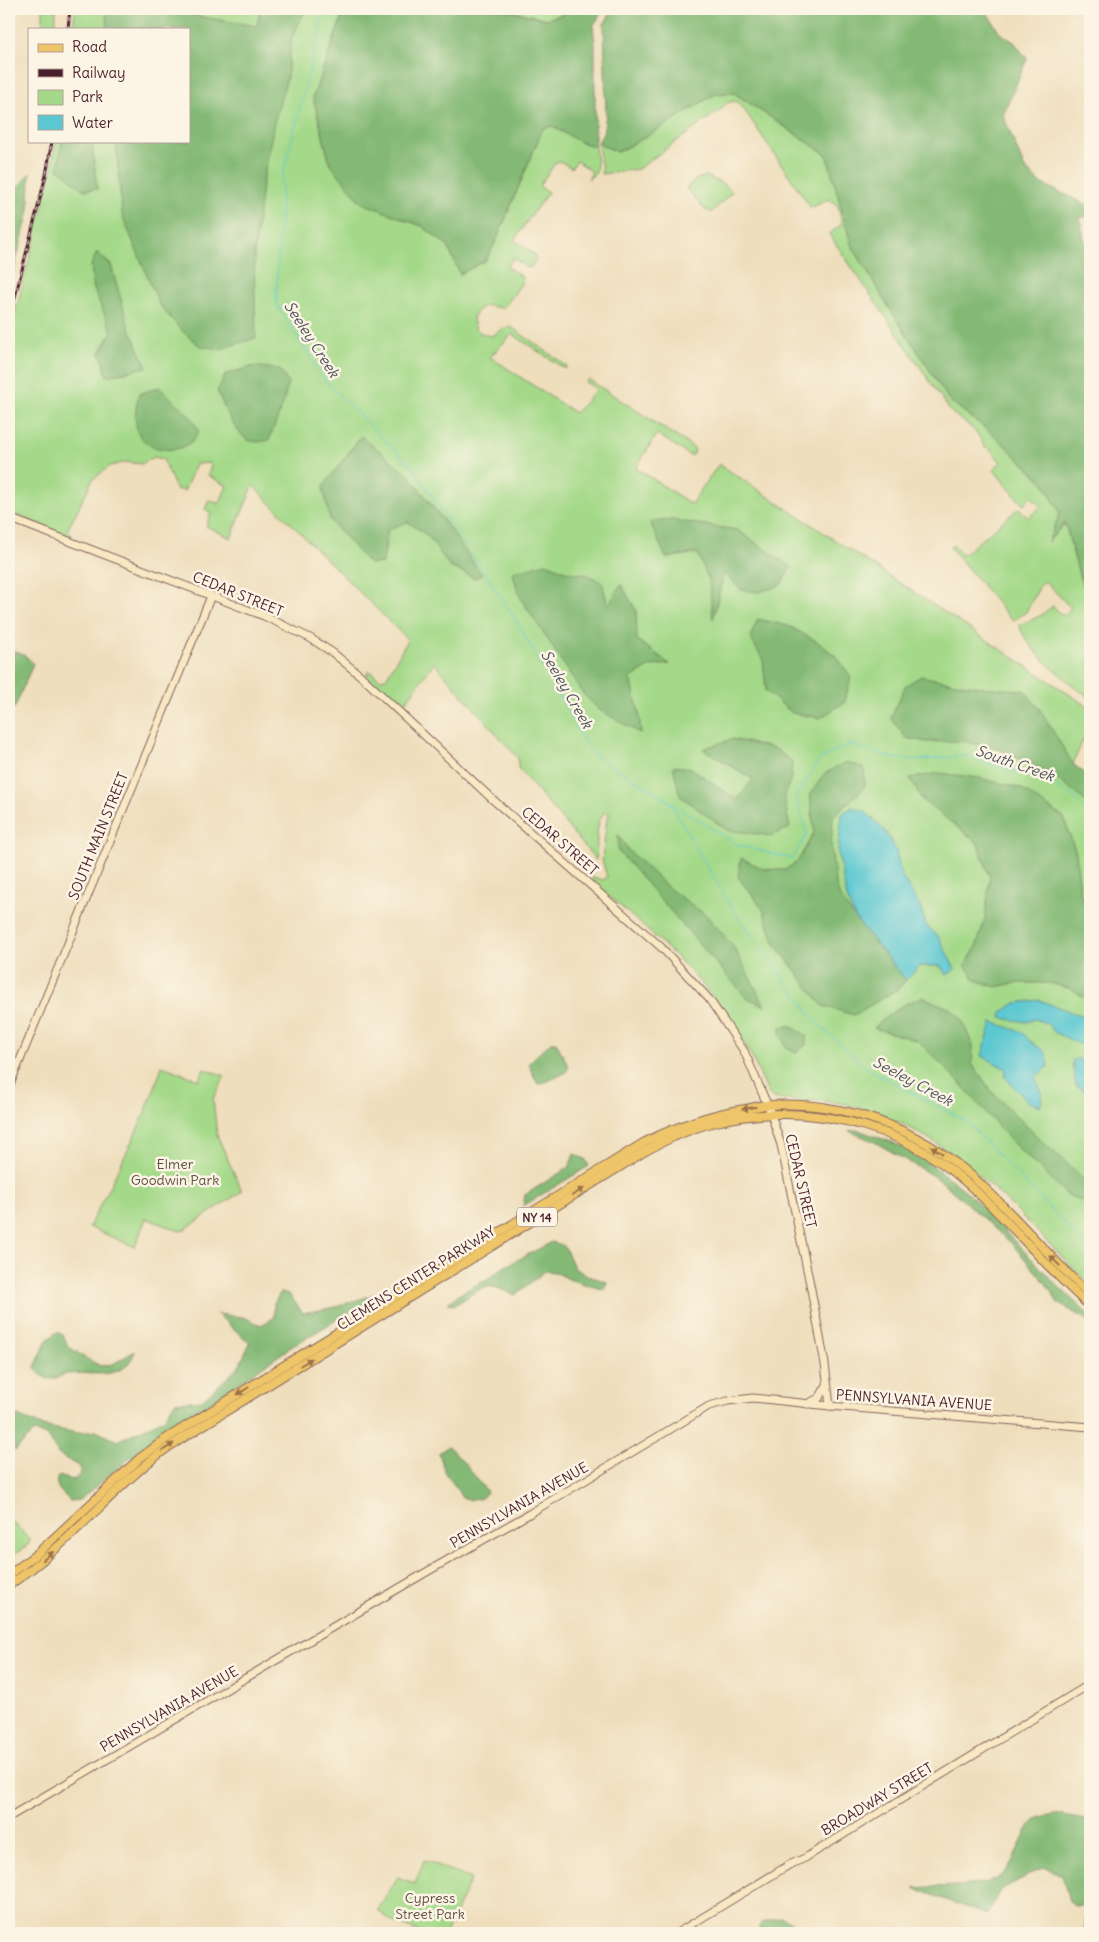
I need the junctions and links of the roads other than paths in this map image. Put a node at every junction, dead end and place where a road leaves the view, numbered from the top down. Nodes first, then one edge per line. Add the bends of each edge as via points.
1 (9, 518) edge
2 (211, 596) junction
3 (9, 1087) edge
4 (770, 1110) junction
5 (1090, 1295) edge
6 (1090, 1306) edge
7 (828, 1385) junction
8 (807, 1404) junction
9 (830, 1406) junction
10 (1090, 1427) edge
11 (9, 1575) edge
12 (9, 1585) edge
13 (1090, 1684) edge
14 (9, 1817) edge
15 (676, 1933) edge

1 - 2 main road, CEDAR STREET
2 - 3 main road, SOUTH MAIN STREET
2 - 4 main road, CEDAR STREET via 310,638 333,653 490,798 662,948 714,1006 744,1051
5 -> 4 main road, CLEMENS CENTER PARKWAY / NY 14 via 979,1183 934,1148 861,1115 813,1107
4 - 6 main road, CLEMENS CENTER PARKWAY / NY 14 via 842,1119 887,1132 916,1147 968,1184
4 - 7 main road, CEDAR STREET via 789,1182
4 -> 11 main road, CLEMENS CENTER PARKWAY / NY 14 via 714,1114 645,1142 154,1447 39,1552
12 -> 4 main road, CLEMENS CENTER PARKWAY / NY 14 via 49,1555 144,1466 170,1446 642,1152 716,1122
7 - 8 main road via 819,1398
7 - 9 main road, CEDAR STREET
8 - 9 main road, PENNSYLVANIA AVENUE
8 - 14 main road, PENNSYLVANIA AVENUE via 753,1398 709,1406
9 - 10 main road, PENNSYLVANIA AVENUE
13 - 15 main road, BROADWAY STREET

